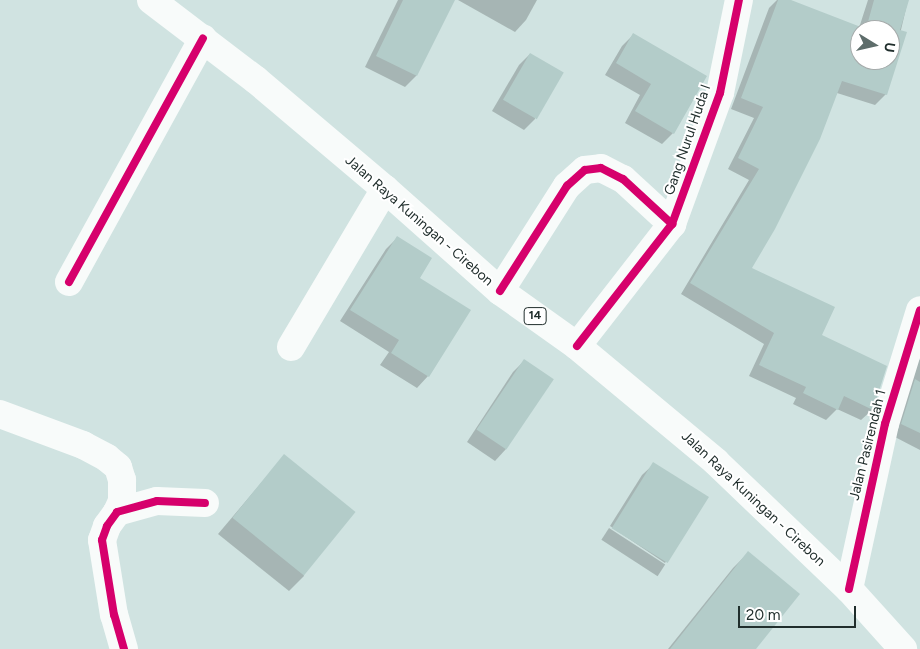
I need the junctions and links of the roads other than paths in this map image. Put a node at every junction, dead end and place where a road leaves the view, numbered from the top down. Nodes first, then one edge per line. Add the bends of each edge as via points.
1 (151, 0) edge
2 (739, 0) edge
3 (204, 38) junction
4 (385, 189) junction
5 (672, 224) junction
6 (68, 282) dead end
7 (500, 291) junction
8 (920, 310) edge
9 (577, 346) junction
10 (291, 347) dead end
11 (0, 414) edge
12 (205, 503) dead end
13 (117, 512) junction
14 (849, 589) junction
15 (124, 649) edge
16 (903, 649) edge

1 - 3 main road, Jalan Raya Kuningan - Cirebon / 14
2 - 5 main road, Gang Nurul Huda I via 720,93
3 - 4 main road, Jalan Raya Kuningan - Cirebon / 14
3 - 6 main road
4 - 7 main road, Jalan Raya Kuningan - Cirebon / 14
4 - 10 main road
5 - 7 main road via 623,179 601,168 585,170 567,186
5 - 9 main road, Gang Nurul Huda I
7 - 9 main road, Jalan Raya Kuningan - Cirebon / 14
8 - 14 main road, Jalan Pasirendah 1 via 885,424
9 - 14 main road, Jalan Raya Kuningan - Cirebon / 14 via 716,462
11 - 13 main road via 83,445 118,467 122,501
12 - 13 main road via 157,501
13 - 15 main road via 102,540 114,615
14 - 16 main road, Jalan Raya Kuningan - Cirebon / 14

